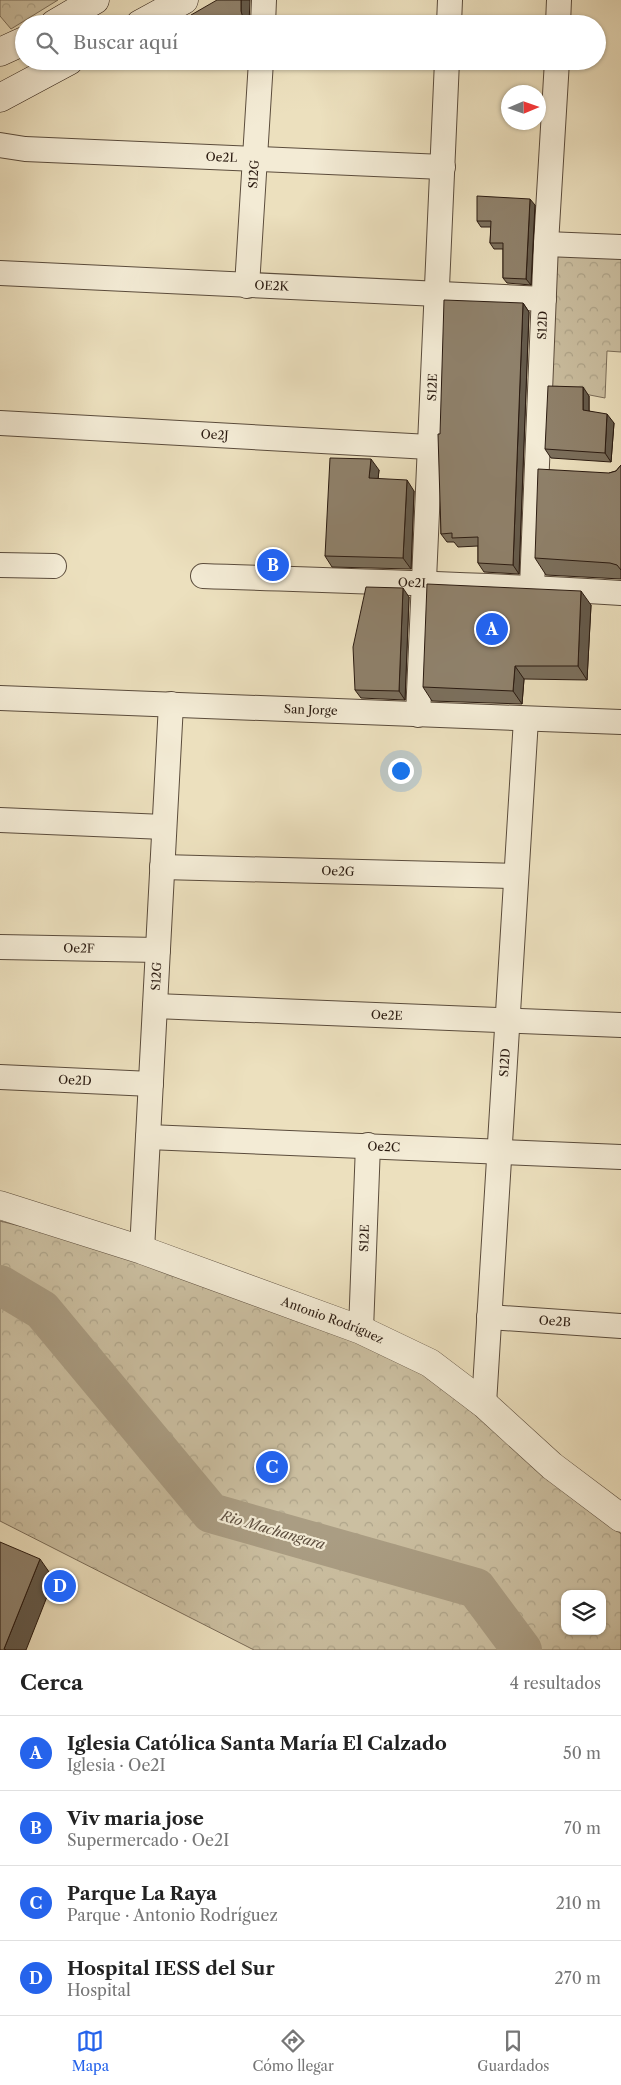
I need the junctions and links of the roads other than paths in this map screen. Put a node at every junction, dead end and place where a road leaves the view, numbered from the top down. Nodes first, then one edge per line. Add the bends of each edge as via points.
1 (95, 0) edge
2 (184, 0) edge
3 (264, 0) edge
4 (450, 0) edge
5 (558, 0) edge
6 (69, 15) edge
7 (156, 15) edge
8 (263, 15) edge
9 (449, 15) edge
10 (558, 15) edge
11 (15, 45) edge
12 (0, 52) edge
13 (52, 70) edge
14 (260, 70) edge
15 (447, 70) edge
16 (556, 70) edge
17 (0, 98) edge
18 (0, 145) edge
19 (254, 160) junction
20 (443, 167) junction
21 (546, 244) junction
22 (621, 247) edge
23 (0, 274) edge
24 (247, 286) junction
25 (437, 294) junction
26 (544, 298) junction
27 (0, 423) edge
28 (429, 448) junction
29 (0, 565) edge
30 (54, 566) dead end
31 (203, 576) dead end
32 (423, 582) junction
33 (532, 587) junction
34 (621, 593) edge
35 (0, 698) edge
36 (171, 704) junction
37 (418, 714) junction
38 (526, 719) junction
39 (621, 722) edge
40 (0, 820) edge
41 (164, 826) junction
42 (162, 867) junction
43 (515, 876) junction
44 (0, 947) edge
45 (158, 950) junction
46 (155, 1006) junction
47 (508, 1021) junction
48 (621, 1025) edge
49 (0, 1077) edge
50 (151, 1084) junction
51 (148, 1137) junction
52 (368, 1145) junction
53 (500, 1150) junction
54 (621, 1157) edge
55 (0, 1205) edge
56 (142, 1250) junction
57 (489, 1316) junction
58 (621, 1326) edge
59 (361, 1330) junction
60 (484, 1404) junction
61 (621, 1518) edge

1 - 6 street
2 - 7 street
3 - 8 street
4 - 9 street
5 - 10 street
11 - 12 street
13 - 17 street
14 - 19 street, S12G
15 - 20 street, S12E
16 - 21 street, S12D
18 - 19 street, Oe2L via 25,149
19 - 20 street, Oe2L
19 - 24 street, S12G
20 - 25 street, S12E
21 - 22 street
21 - 26 street, S12D
23 - 24 street, OE2K
24 - 25 street, OE2K
25 - 26 street, OE2K
25 - 28 street, S12E
26 - 33 street, S12D via 546,472
27 - 28 street, Oe2J
28 - 32 street, S12E
29 - 30 street
31 - 32 street, Oe2I
32 - 33 street, Oe2I
32 - 37 street, S12E
33 - 34 street, Oe2I
35 - 36 street, San Jorge
36 - 37 street, San Jorge
36 - 41 street, S12G
37 - 38 street, San Jorge
38 - 39 street, San Jorge
38 - 43 street, S12D
40 - 41 street
41 - 42 street, S12G
42 - 43 street, Oe2G
42 - 45 street, S12G
43 - 47 street, S12D
44 - 45 street, Oe2F
45 - 46 street, S12G
46 - 47 street, Oe2E
46 - 50 street, S12G
47 - 48 street, Oe2E
47 - 53 street, S12D
49 - 50 street, Oe2D
50 - 51 street, S12G
51 - 52 street, Oe2C
51 - 56 street, S12G
52 - 53 street, Oe2C
52 - 59 street, S12E
53 - 54 street, Oe2C
53 - 57 street, S12D
55 - 56 street, Antonio Rodríguez
56 - 59 street, Antonio Rodríguez
57 - 58 street, Oe2B
57 - 60 street, S12D
59 - 60 street, Antonio Rodríguez via 430,1363
60 - 61 street, Antonio Rodríguez via 552,1466

